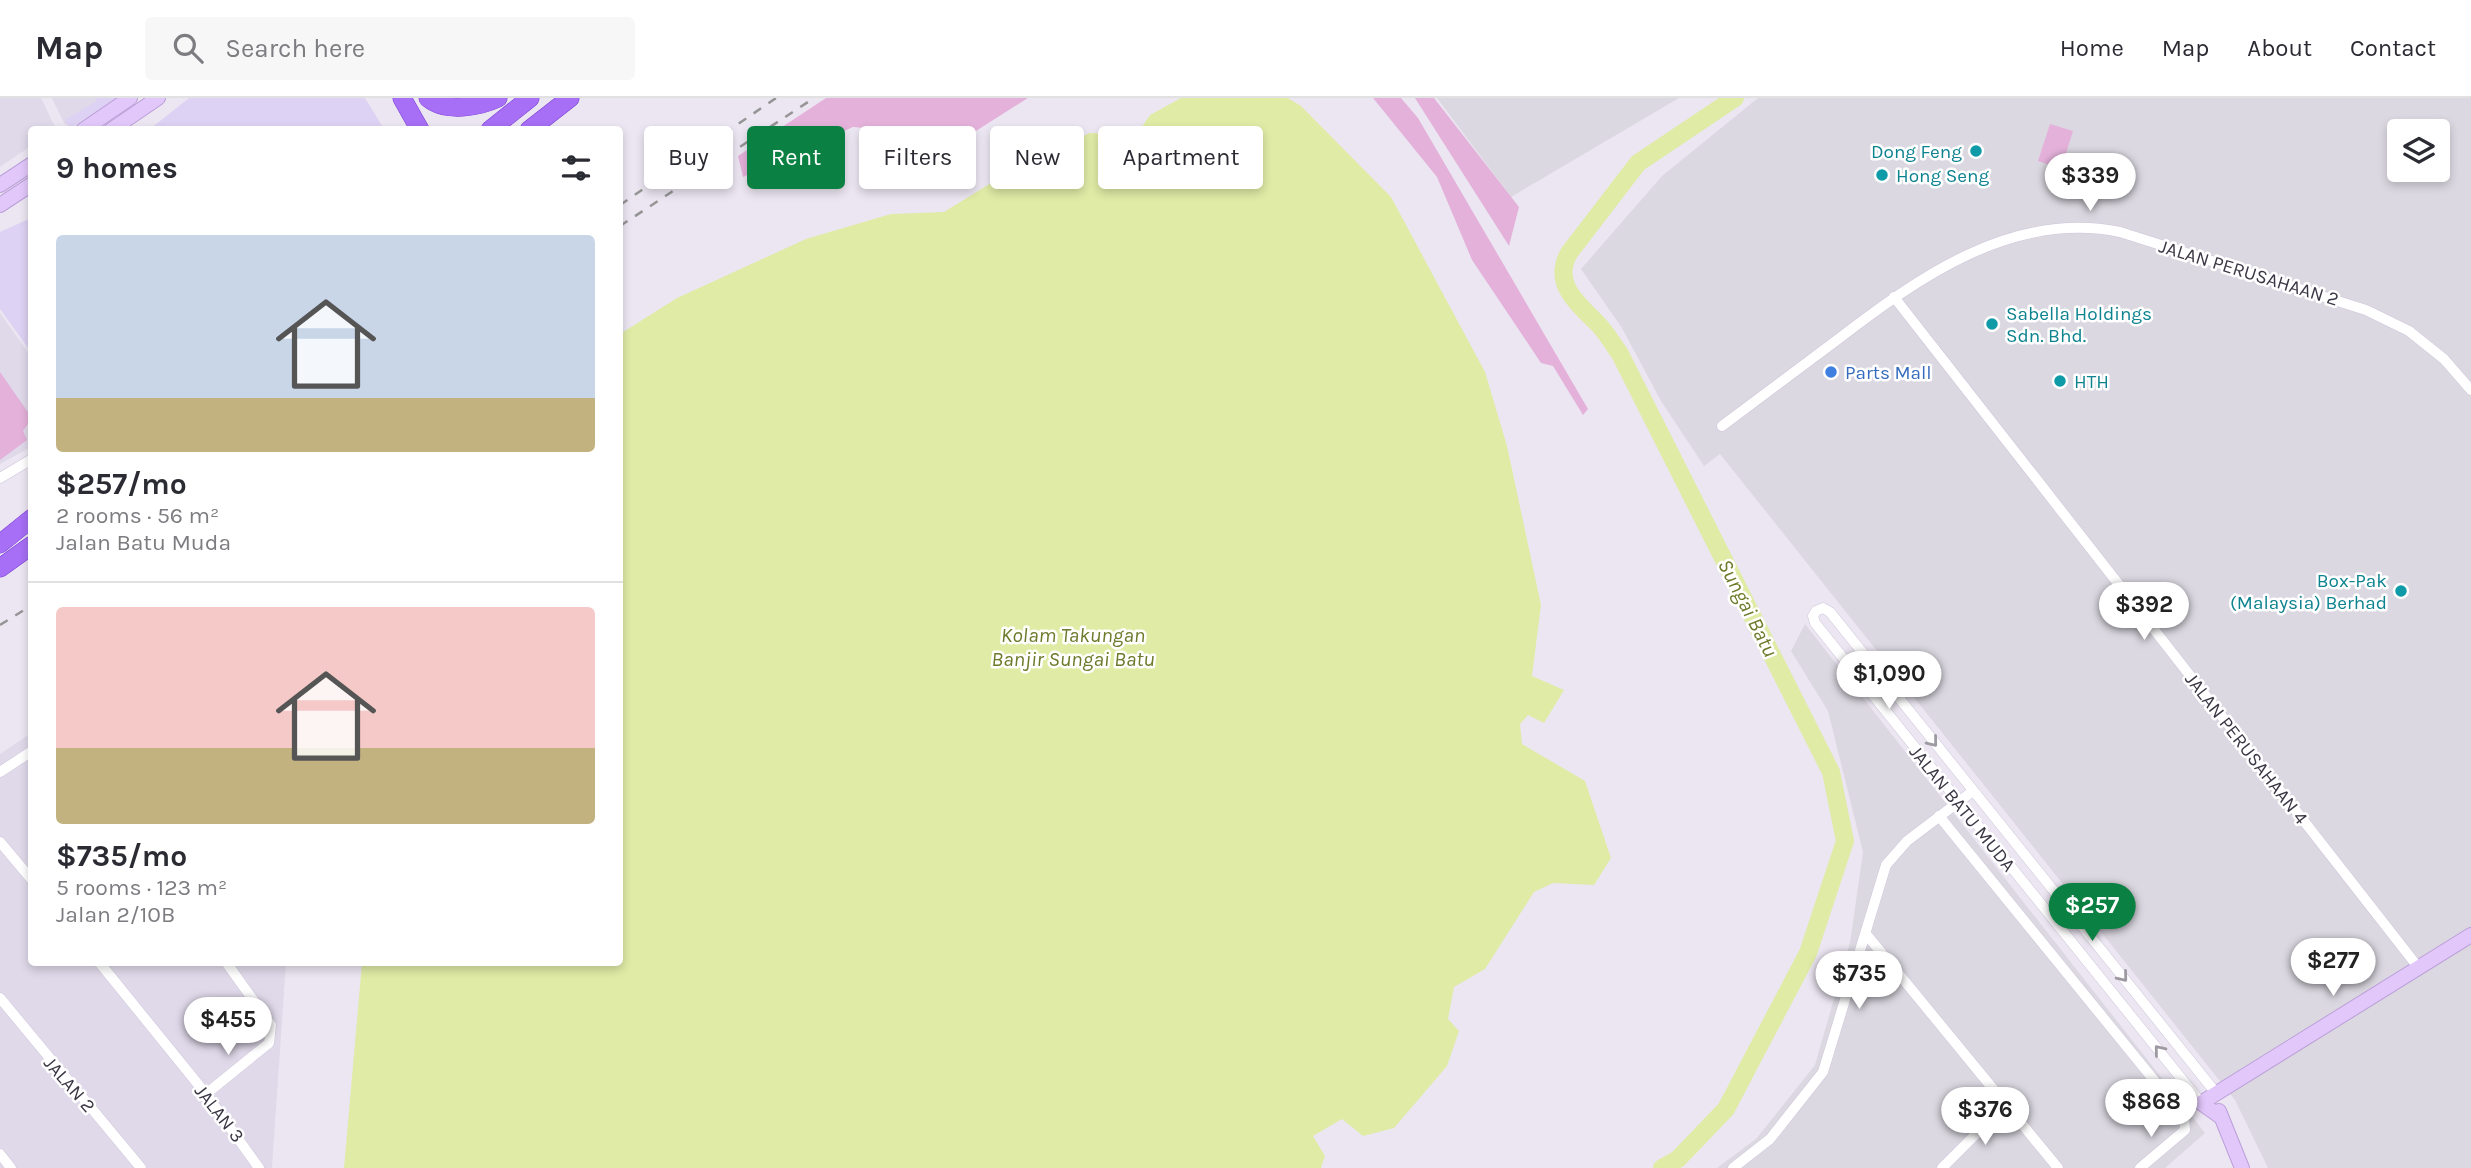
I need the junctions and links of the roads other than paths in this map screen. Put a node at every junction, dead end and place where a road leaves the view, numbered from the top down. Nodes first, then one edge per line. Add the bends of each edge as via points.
1 (130, 98) edge
2 (158, 98) edge
3 (402, 98) edge
4 (428, 98) edge
5 (498, 98) edge
6 (530, 98) edge
7 (570, 98) edge
8 (89, 126) edge
9 (117, 126) edge
10 (418, 126) edge
11 (495, 126) edge
12 (533, 126) edge
13 (28, 167) edge
14 (0, 185) edge
15 (28, 187) edge
16 (0, 205) edge
17 (1894, 297) junction
18 (2471, 390) edge
19 (1722, 426) dead end
20 (28, 461) edge
21 (0, 478) edge
22 (28, 521) edge
23 (0, 544) edge
24 (28, 548) edge
25 (0, 568) edge
26 (28, 754) edge
27 (0, 772) edge
28 (1973, 791) junction
29 (1957, 802) junction
30 (1939, 816) junction
31 (0, 842) edge
32 (28, 875) edge
33 (1866, 934) junction
34 (2471, 935) edge
35 (102, 966) edge
36 (229, 966) edge
37 (2418, 967) junction
38 (0, 998) edge
39 (2216, 1093) junction
40 (206, 1094) junction
41 (2201, 1103) junction
42 (2006, 1104) junction
43 (2221, 1117) junction
44 (0, 1154) edge
45 (11, 1168) edge
46 (141, 1168) edge
47 (259, 1168) edge
48 (1733, 1168) edge
49 (1942, 1168) edge
50 (2058, 1168) edge
51 (2140, 1168) edge
52 (2242, 1168) edge

1 - 8 street
2 - 9 street
3 - 10 highway
4 - 5 highway via 448,106 473,106
6 - 11 highway
7 - 12 highway
13 - 14 street
15 - 16 street
17 - 18 street, JALAN PERUSAHAAN 2 via 1950,263 2018,234 2104,229 2366,310 2409,331 2444,359
17 - 19 street, JALAN PERUSAHAAN 2
17 - 37 street, JALAN PERUSAHAAN 4
20 - 21 street
22 - 23 highway
24 - 25 highway
26 - 27 street
28 - 29 street
29 -> 28 street, JALAN BATU MUDA via 1815,623 1816,611 1830,612
28 -> 39 street, JALAN BATU MUDA
29 - 30 street
41 -> 29 street, JALAN BATU MUDA
30 - 33 street via 1886,865
30 - 51 street via 2184,1117 2185,1130
31 - 32 street
33 - 42 street
33 - 48 street via 1823,1072 1770,1139
34 - 37 street
35 - 40 street, JALAN 3
36 - 40 street via 271,1025 272,1034 269,1043
37 - 39 street
38 - 46 street, JALAN 2
39 - 41 street
39 - 43 street
40 - 47 street, JALAN 3
41 - 43 street
42 - 49 street
42 - 50 street
43 - 52 street
44 - 45 street

